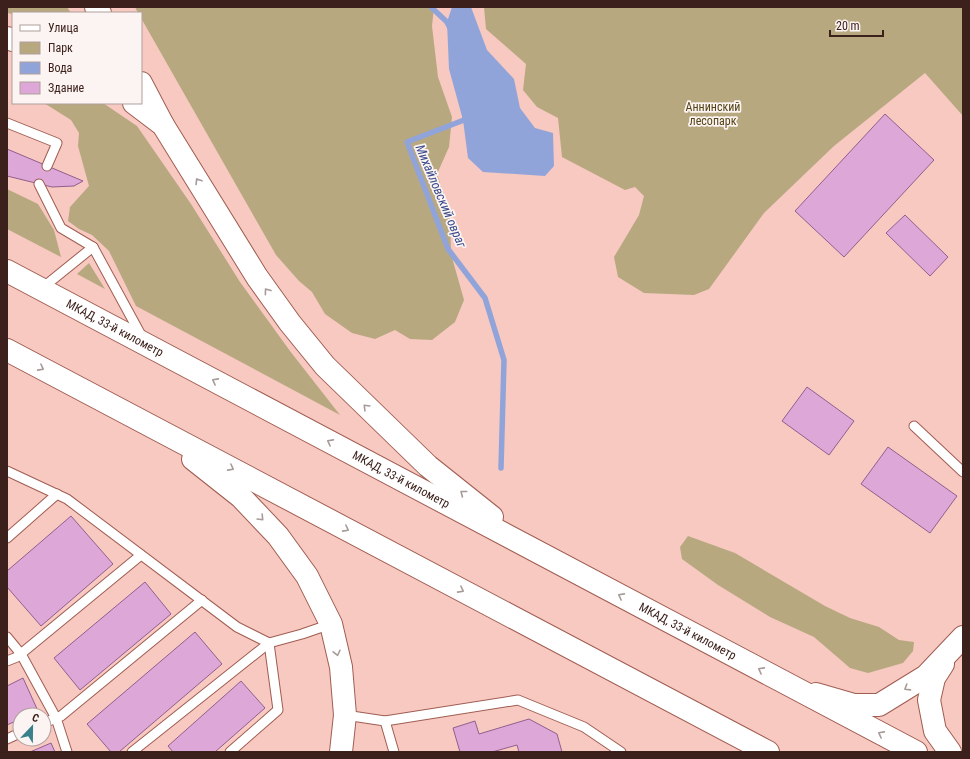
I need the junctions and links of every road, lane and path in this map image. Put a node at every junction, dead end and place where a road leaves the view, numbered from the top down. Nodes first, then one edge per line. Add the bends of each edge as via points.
1 (142, 85) edge
2 (135, 104) edge
3 (7, 123) edge
4 (163, 125) junction
5 (47, 166) dead end
6 (39, 184) dead end
7 (93, 247) junction
8 (7, 271) edge
9 (41, 289) junction
10 (147, 345) junction
11 (7, 350) edge
12 (94, 396) junction
13 (914, 426) dead end
14 (7, 471) edge
15 (963, 472) edge
16 (57, 494) junction
17 (7, 538) edge
18 (141, 555) junction
19 (563, 565) junction
20 (202, 600) junction
21 (331, 624) junction
22 (7, 637) edge
23 (963, 637) edge
24 (269, 643) junction
25 (21, 654) junction
26 (948, 654) junction
27 (7, 661) edge
28 (795, 688) junction
29 (345, 715) junction
30 (56, 718) junction
31 (52, 720) edge
32 (385, 721) junction
33 (67, 752) edge
34 (132, 752) edge
35 (230, 752) edge
36 (342, 752) edge
37 (394, 752) edge
38 (621, 752) edge
39 (768, 752) edge
40 (916, 752) edge
41 (950, 752) edge

1 - 4 main road
2 - 4 main road
3 - 5 lane via 57,144
19 -> 4 main road via 500,523 428,466 326,366 290,323 257,277
6 - 7 lane via 61,228
7 - 9 lane
7 - 10 lane
8 - 9 main road, МКАД, 33-й километр
9 - 10 main road, МКАД, 33-й километр
19 -> 10 main road, МКАД, 33-й километр
11 -> 12 main road
12 -> 21 main road via 178,447 241,498 278,536 307,576
12 -> 39 main road
13 - 15 lane
14 - 16 lane
16 - 17 lane
16 - 18 lane
18 - 20 lane
18 - 25 lane
28 -> 19 main road, МКАД, 33-й километр
20 - 24 lane via 237,627
20 - 30 lane
21 - 24 lane
21 -> 29 main road via 341,667
22 - 25 lane
23 - 26 main road
24 - 34 lane
24 - 35 lane via 278,710
25 - 27 lane
25 - 30 lane
26 -> 28 main road via 926,676 880,705 854,704
26 - 41 main road via 934,678 929,700 935,731
40 -> 28 main road
29 - 32 lane
29 - 36 main road
30 - 31 lane
30 - 33 lane
32 - 37 lane
32 - 38 lane via 518,700 584,727

